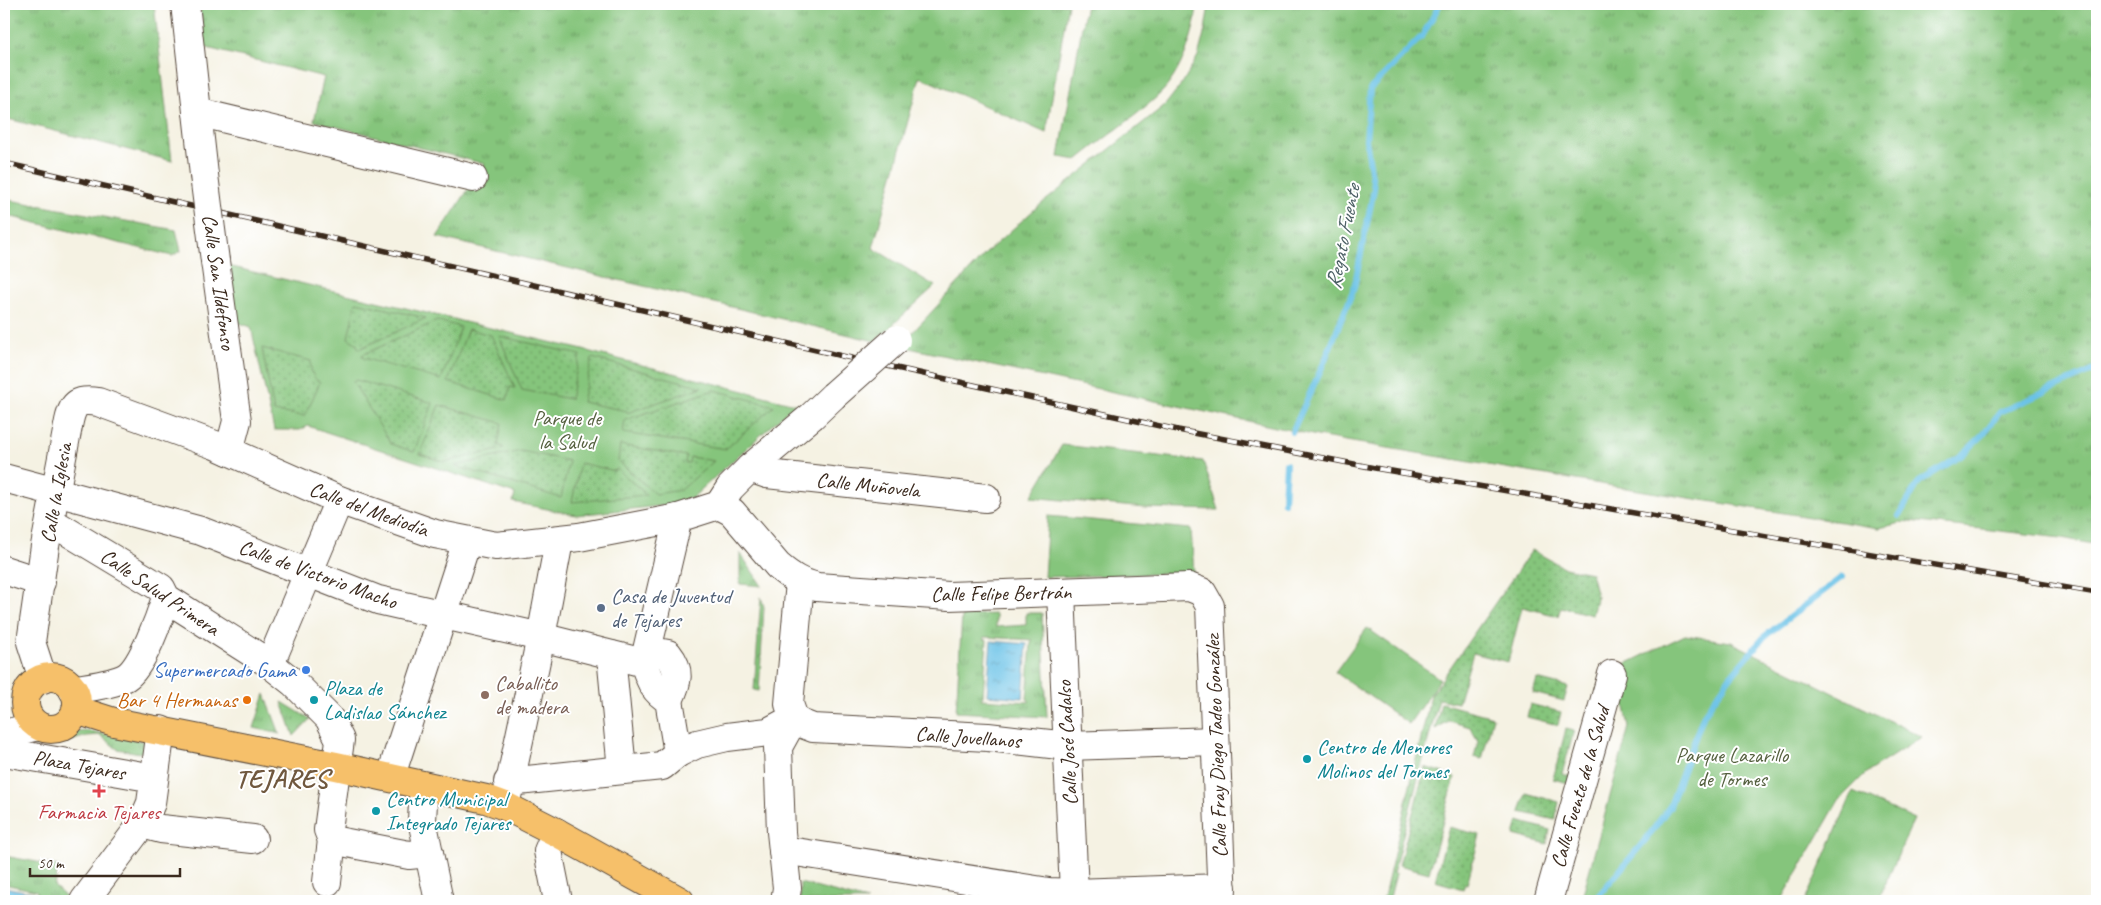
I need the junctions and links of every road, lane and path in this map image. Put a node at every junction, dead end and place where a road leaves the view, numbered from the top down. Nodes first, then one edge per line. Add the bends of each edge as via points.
1 (185, 4) edge
2 (197, 112) junction
3 (473, 178) dead end
4 (896, 340) dead end
5 (74, 405) joint
6 (229, 451) junction
7 (750, 468) junction
8 (4, 478) edge
9 (56, 493) junction
10 (986, 498) dead end
11 (338, 500) junction
12 (719, 504) junction
13 (678, 518) junction
14 (50, 521) junction
15 (467, 541) junction
16 (559, 541) junction
17 (4, 570) edge
18 (308, 571) junction
19 (40, 582) junction
20 (800, 582) junction
21 (1062, 592) junction
22 (1202, 592) joint
23 (166, 598) junction
24 (444, 615) junction
25 (540, 637) junction
26 (611, 655) junction
27 (645, 660) junction
28 (270, 664) junction
29 (1612, 674) dead end
30 (24, 690) edge
31 (74, 700) junction
32 (794, 718) junction
33 (38, 726) junction
34 (161, 730) junction
35 (4, 734) edge
36 (1215, 741) junction
37 (1068, 746) junction
38 (4, 752) edge
39 (678, 753) junction
40 (395, 763) dead end
41 (336, 766) junction
42 (622, 770) junction
43 (154, 778) junction
44 (424, 786) junction
45 (507, 794) junction
46 (142, 824) junction
47 (556, 832) junction
48 (253, 840) dead end
49 (332, 840) junction
50 (783, 850) junction
51 (429, 852) junction
52 (327, 882) dead end
53 (1074, 893) junction
54 (1222, 895) edge
55 (84, 901) edge
56 (439, 901) edge
57 (558, 901) edge
58 (680, 901) edge
59 (785, 901) edge
60 (1548, 901) edge

1 - 2 street, Calle San Ildefonso
2 - 3 street
2 - 6 street, Calle San Ildefonso, bridge via 237,421
4 - 7 street, bridge
5 - 6 street, Calle del Mediodía via 87,400 98,402
5 - 9 street, Calle la Iglesia
6 - 11 street, Calle del Mediodía
7 - 10 street, Calle Muñovela via 766,474
7 - 12 street
8 - 9 street, Calle de Victorio Macho
9 - 14 street, Calle la Iglesia
9 - 18 street, Calle de Victorio Macho via 201,530
11 - 15 street, Calle del Mediodía via 435,534
11 - 18 street
12 - 13 street
12 - 20 street via 732,512 778,566
13 - 16 street, Calle del Mediodía
13 - 27 street
14 - 19 street, Calle la Iglesia
14 - 23 street, Calle Salud Primera via 161,588
15 - 16 street, Calle del Mediodía via 496,546
15 - 24 street
16 - 25 street
17 - 19 street
18 - 24 street, Calle de Victorio Macho via 378,600
18 - 28 street
19 - 30 street, Calle la Iglesia
20 - 21 street, Calle Felipe Bertrán via 817,587 949,596
20 - 32 street via 789,704
21 - 22 street, Calle Felipe Bertrán via 1189,587
21 - 37 street, Calle José Cadalso
22 - 36 street, Calle Fray Diego Tadeo González via 1210,606
23 - 28 street, Calle Salud Primera
23 - 31 street via 153,634 133,670 120,680 101,683
24 - 25 street, Calle de Victorio Macho
24 - 40 street
25 - 26 street, Calle de Victorio Macho
25 - 45 street
26 - 27 street, Calle de Victorio Macho
26 - 42 street
27 - 39 street, Calle de Victorio Macho via 657,652 668,654 675,663 677,684 669,700
28 - 41 street via 329,718 340,740
29 - 60 street, Calle Fuente de la Salud
30 - 31 highway via 52,677 60,679
30 - 33 highway via 27,713
31 - 33 highway via 70,722 54,729
31 - 34 highway via 114,722
32 - 37 street, Calle Jovellanos via 813,728 988,737
32 - 39 street via 768,732 727,736
32 - 50 street via 778,747
33 - 35 street, Plaza Tejares
34 - 41 highway
34 - 43 street
36 - 37 street, Calle Jovellanos
36 - 54 street, Calle Fray Diego Tadeo González
37 - 53 street, Calle José Cadalso
38 - 43 street, Plaza Tejares
39 - 42 street via 662,766
41 - 44 highway
41 - 49 street via 328,830
42 - 45 street
43 - 46 street via 151,803
44 - 45 highway via 486,799
44 - 51 street via 422,820
45 - 47 highway
46 - 48 street
46 - 55 street
47 - 57 street via 548,851
47 - 58 highway
49 - 51 street via 409,855
49 - 52 street
50 - 53 street via 1036,891
50 - 59 street via 788,888
51 - 56 street
53 - 54 street

